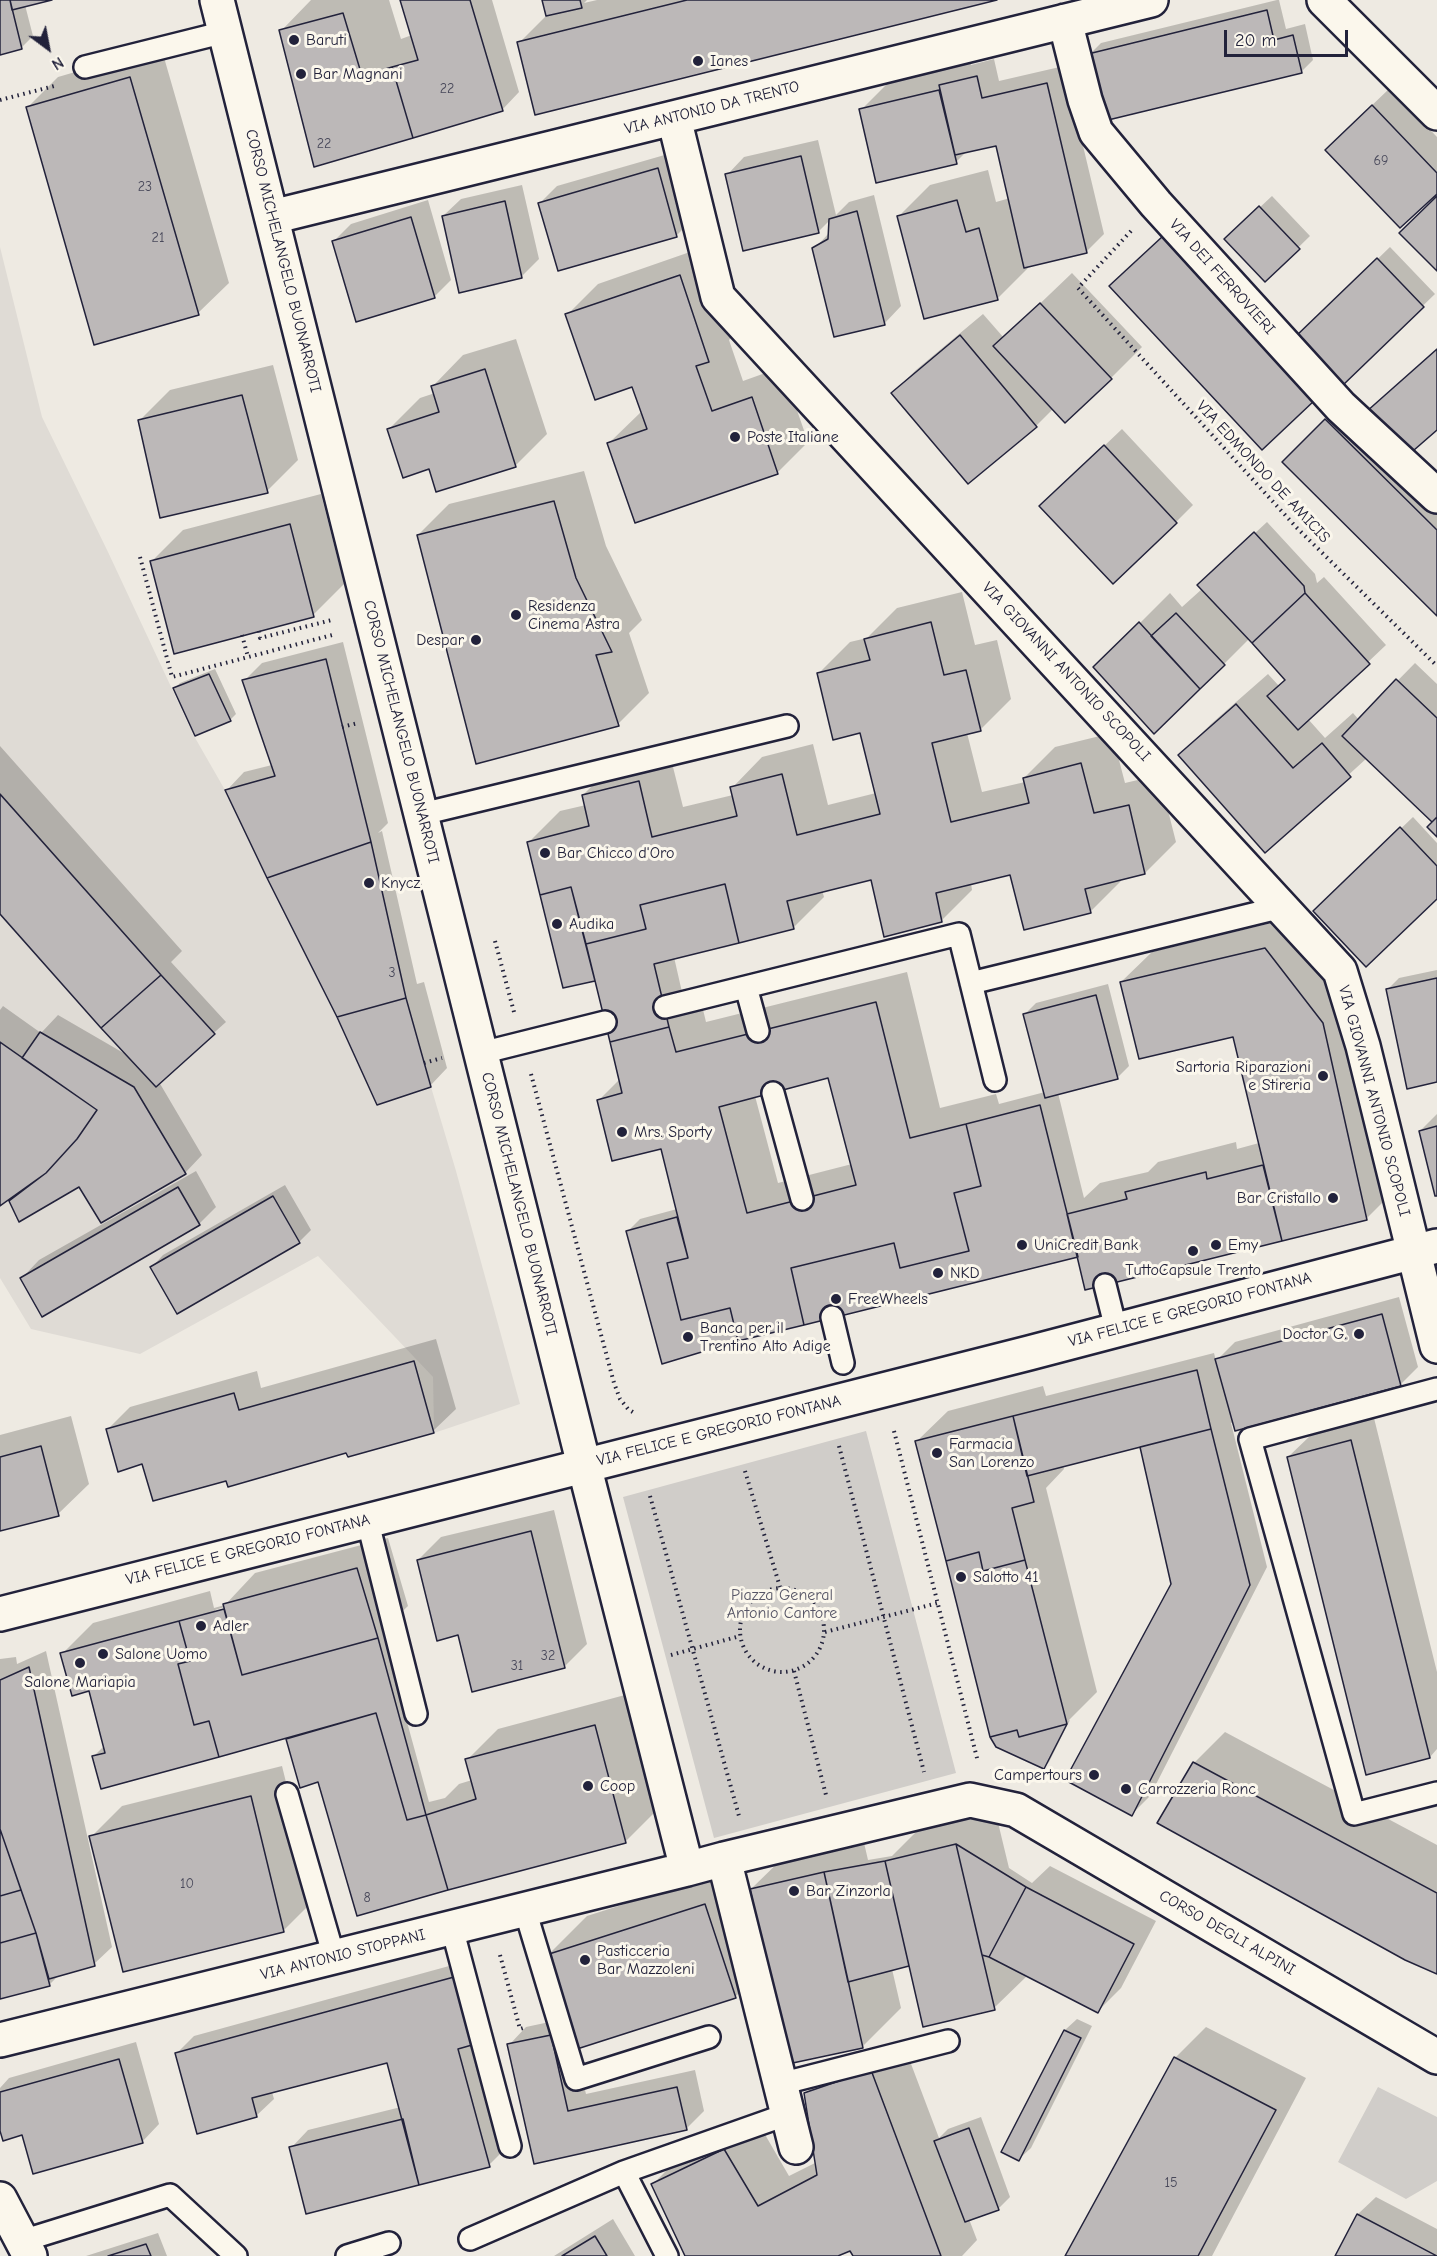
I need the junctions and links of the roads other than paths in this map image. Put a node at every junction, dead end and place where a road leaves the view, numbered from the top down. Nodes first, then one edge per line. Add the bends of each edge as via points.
1 (218, 0) edge
2 (1151, 0) edge
3 (1324, 0) edge
4 (1065, 21) junction
5 (225, 32) junction
6 (85, 67) dead end
7 (1437, 113) edge
8 (674, 118) junction
9 (272, 217) junction
10 (1437, 496) edge
11 (786, 726) dead end
12 (422, 814) junction
13 (1282, 907) junction
14 (971, 983) junction
15 (746, 987) junction
16 (665, 1007) dead end
17 (605, 1022) dead end
18 (758, 1031) dead end
19 (482, 1053) junction
20 (995, 1080) dead end
21 (774, 1093) dead end
22 (802, 1199) dead end
23 (1425, 1249) edge
24 (1105, 1285) dead end
25 (832, 1317) dead end
26 (1116, 1329) junction
27 (1437, 1346) edge
28 (843, 1363) dead end
29 (1437, 1389) edge
30 (585, 1464) junction
31 (367, 1519) junction
32 (0, 1614) edge
33 (416, 1714) dead end
34 (1437, 1793) edge
35 (287, 1794) dead end
36 (724, 1858) junction
37 (687, 1869) junction
38 (525, 1910) junction
39 (452, 1928) junction
40 (334, 1957) junction
41 (709, 2037) dead end
42 (0, 2040) edge
43 (948, 2041) dead end
44 (1437, 2056) edge
45 (784, 2099) junction
46 (510, 2146) dead end
47 (796, 2147) dead end
48 (624, 2172) junction
49 (0, 2199) edge
50 (470, 2239) dead end
51 (389, 2243) dead end
52 (26, 2248) edge
53 (237, 2256) edge
54 (347, 2256) edge
55 (667, 2256) edge

1 - 5 street, CORSO MICHELANGELO BUONARROTI
2 - 4 street, VIA ANTONIO DA TRENTO
3 - 7 street
4 - 8 street, VIA ANTONIO DA TRENTO
4 - 10 street, VIA DEI FERROVIERI via 1096,132 1341,408
5 - 6 lane
5 - 9 street, CORSO MICHELANGELO BUONARROTI
8 - 9 street, VIA ANTONIO DA TRENTO
8 - 13 street, VIA GIOVANNI ANTONIO SCOPOLI via 718,297
9 - 12 street, CORSO MICHELANGELO BUONARROTI
11 - 12 lane
12 - 19 street, CORSO MICHELANGELO BUONARROTI
13 - 14 lane
13 - 23 street, VIA GIOVANNI ANTONIO SCOPOLI via 1340,971
14 - 15 lane via 959,934
14 - 20 lane
15 - 16 lane
15 - 18 lane
17 - 19 lane
19 - 30 street, CORSO MICHELANGELO BUONARROTI
21 - 22 lane
23 - 26 street, VIA FELICE E GREGORIO FONTANA
23 - 27 street, VIA GIOVANNI ANTONIO SCOPOLI
24 - 26 lane
25 - 28 lane
26 - 30 street, VIA FELICE E GREGORIO FONTANA
29 - 34 lane via 1250,1440 1354,1814
30 - 31 street, VIA FELICE E GREGORIO FONTANA
30 - 37 street
31 - 32 street, VIA FELICE E GREGORIO FONTANA
31 - 33 lane
35 - 40 lane
36 - 37 street
36 - 44 street, CORSO DEGLI ALPINI via 970,1800 1017,1810
36 - 45 street
37 - 38 street, VIA ANTONIO STOPPANI
38 - 39 street, VIA ANTONIO STOPPANI
38 - 41 lane via 576,2079
39 - 40 street, VIA ANTONIO STOPPANI
39 - 46 lane
40 - 42 street, VIA ANTONIO STOPPANI
43 - 45 lane
45 - 47 street
45 - 48 lane
48 - 50 lane
48 - 55 lane
49 - 52 street
51 - 54 lane
52 - 53 lane via 170,2195

